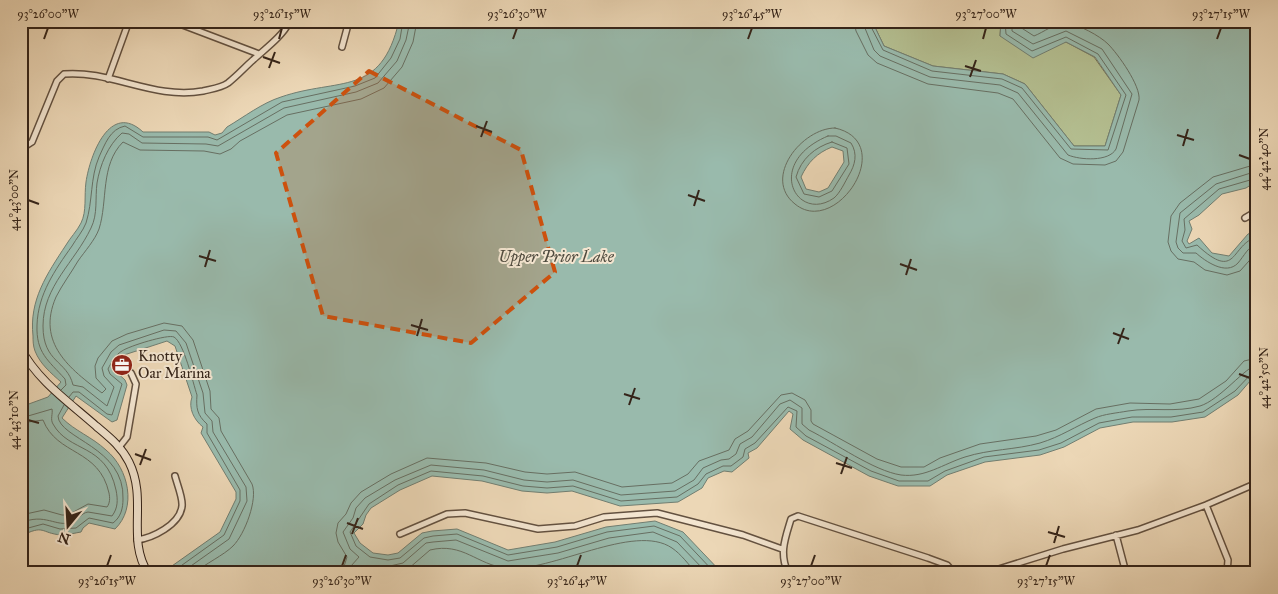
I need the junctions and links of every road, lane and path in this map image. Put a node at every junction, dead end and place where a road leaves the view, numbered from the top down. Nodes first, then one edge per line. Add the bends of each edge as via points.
1 (129, 21) edge
2 (172, 21) edge
3 (290, 21) edge
4 (350, 21) edge
5 (342, 47) dead end
6 (259, 54) junction
7 (108, 79) junction
8 (21, 150) edge
9 (1257, 211) edge
10 (1245, 218) dead end
11 (21, 349) edge
12 (131, 372) dead end
13 (120, 446) junction
14 (175, 476) dead end
15 (1257, 483) edge
16 (1206, 505) junction
17 (400, 534) dead end
18 (1116, 535) junction
19 (137, 540) junction
20 (782, 549) junction
21 (147, 571) edge
22 (132, 573) edge
23 (788, 573) edge
24 (954, 573) edge
25 (986, 573) edge
26 (1126, 573) edge
27 (1227, 573) edge

1 - 7 street
2 - 6 street
3 - 6 street via 275,41
4 - 5 street
6 - 7 street via 227,84 189,94 164,93
7 - 8 street via 64,74 57,81 32,142
9 - 10 street
11 - 13 main road via 28,363 45,382
12 - 13 street via 136,384 127,437
13 - 19 main road via 138,491
14 - 19 street via 182,506 176,519 148,538
15 - 16 street
16 - 18 street
16 - 27 street via 1228,560
17 - 20 street via 447,514 465,513 538,529 575,526 604,517 656,514 743,535
18 - 25 street
18 - 26 street
19 - 21 main road
20 - 23 street
20 - 24 street via 791,519 798,516 947,564
21 - 22 street

